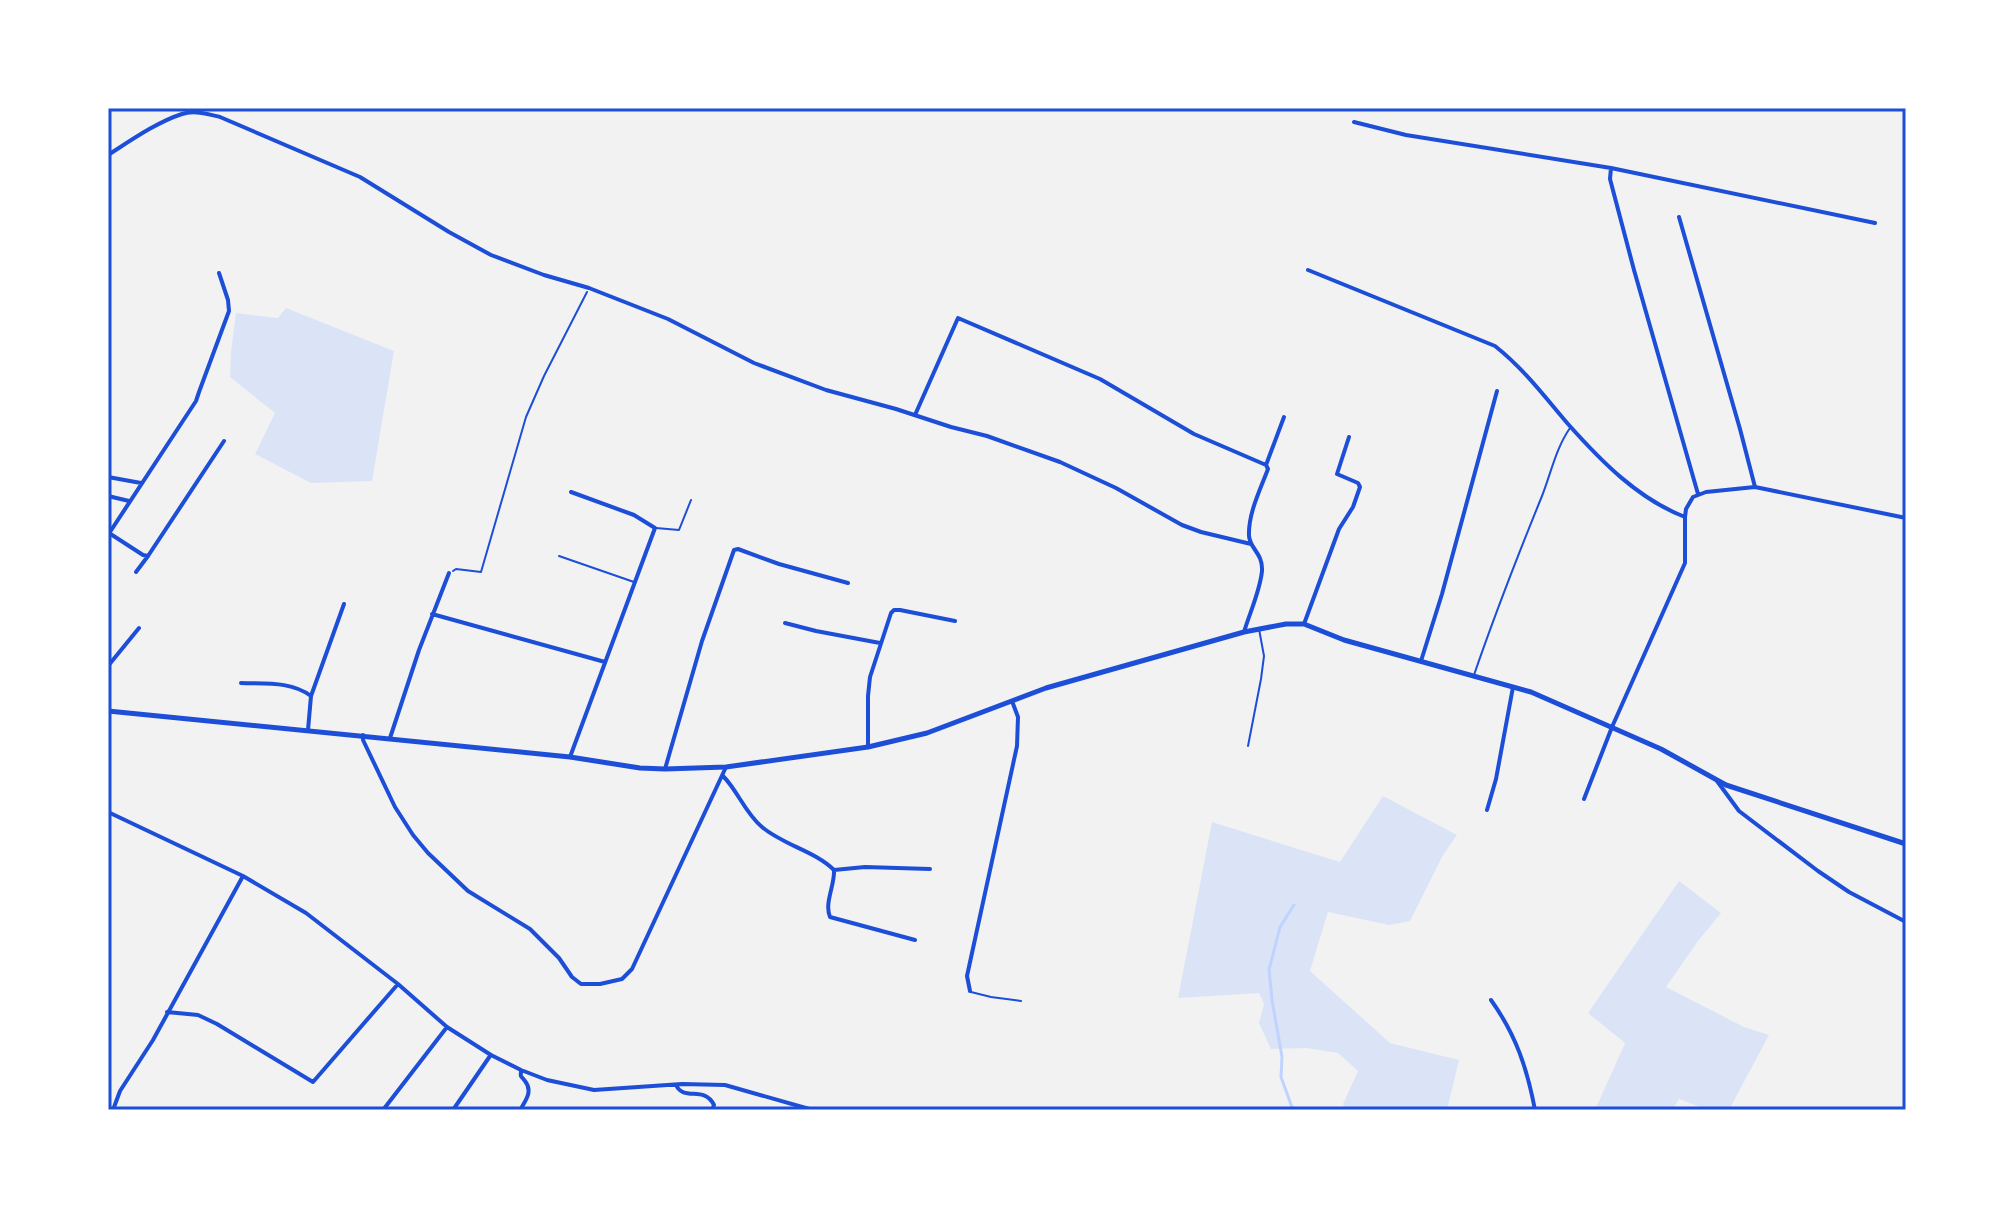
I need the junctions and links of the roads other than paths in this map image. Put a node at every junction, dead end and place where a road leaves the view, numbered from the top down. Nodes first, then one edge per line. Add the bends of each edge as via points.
1 (178, 108) edge
2 (182, 114) junction
3 (1354, 122) dead end
4 (108, 155) edge
5 (1611, 168) junction
6 (1679, 217) dead end
7 (1875, 223) dead end
8 (1308, 270) dead end
9 (219, 273) dead end
10 (1497, 391) dead end
11 (915, 415) junction
12 (1284, 417) dead end
13 (1571, 427) junction
14 (1349, 437) dead end
15 (224, 441) dead end
16 (1266, 465) junction
17 (108, 477) edge
18 (142, 483) junction
19 (1755, 487) junction
20 (571, 492) dead end
21 (1698, 494) junction
22 (108, 496) edge
23 (691, 500) dead end
24 (129, 501) junction
25 (1685, 517) junction
26 (1906, 518) edge
27 (655, 528) junction
28 (109, 534) edge
29 (1251, 544) junction
30 (148, 556) junction
31 (559, 556) dead end
32 (136, 572) dead end
33 (449, 573) road end
34 (634, 582) junction
35 (848, 583) dead end
36 (344, 604) dead end
37 (432, 614) junction
38 (955, 621) dead end
39 (785, 623) dead end
40 (1304, 624) junction
41 (139, 628) dead end
42 (1259, 629) junction
43 (1244, 632) junction
44 (880, 643) junction
45 (1421, 661) junction
46 (605, 662) junction
47 (108, 666) edge
48 (1474, 676) junction
49 (241, 683) dead end
50 (1513, 687) junction
51 (311, 696) junction
52 (1012, 701) junction
53 (108, 711) edge
54 (1612, 727) junction
55 (308, 730) junction
56 (363, 735) junction
57 (390, 738) junction
58 (1248, 746) dead end
59 (868, 747) junction
60 (570, 757) junction
61 (726, 767) junction
62 (665, 769) junction
63 (723, 776) junction
64 (1716, 779) junction
65 (1584, 799) dead end
66 (1487, 810) dead end
67 (108, 812) edge
68 (1906, 844) edge
69 (930, 869) dead end
70 (834, 870) junction
71 (243, 876) junction
72 (1906, 922) edge
73 (915, 940) dead end
74 (398, 984) junction
75 (970, 991) joint
76 (1491, 1000) dead end
77 (1021, 1001) dead end
78 (167, 1012) junction
79 (447, 1027) junction
80 (491, 1055) junction
81 (521, 1070) junction
82 (676, 1085) junction
83 (113, 1110) edge
84 (383, 1110) edge
85 (453, 1110) edge
86 (520, 1110) edge
87 (712, 1110) edge
88 (813, 1110) edge
89 (1535, 1110) edge

1 - 2 street
2 - 4 street
2 - 11 street via 220,117 360,177 491,255 668,319 754,363
3 - 5 street
5 - 7 street
5 - 21 street via 1634,270
6 - 19 street
8 - 13 street via 1495,346 1516,362
9 - 18 street via 229,311 207,374 196,401
10 - 45 street
11 - 16 street via 958,318 1100,379 1194,434
11 - 29 street via 1060,462 1182,525
12 - 16 street
13 - 25 street via 1636,491
13 - 48 lane
14 - 40 street via 1337,474 1360,487
15 - 30 street
16 - 29 street via 1252,514
17 - 18 street
18 - 24 street
19 - 21 street
19 - 26 street
20 - 27 street
21 - 25 street
22 - 24 street
23 - 27 lane via 679,530
24 - 28 street
25 - 54 street via 1685,563
27 - 34 street
28 - 30 street
29 - 43 street via 1260,555 1262,571
30 - 32 street
31 - 34 lane
33 - 37 street
34 - 46 street
35 - 62 street via 734,550
36 - 51 street
37 - 46 street
37 - 57 street
38 - 44 street via 896,609
39 - 44 street
40 - 42 street
40 - 45 street
41 - 47 street
42 - 43 street
42 - 58 lane via 1264,656
43 - 52 street
44 - 59 street via 870,677
45 - 48 street
46 - 60 street
48 - 50 street
49 - 51 street via 298,687
50 - 54 street
50 - 66 street
51 - 55 street
52 - 59 street via 927,733
52 - 75 street via 1018,717 1017,746 967,976
53 - 55 street
54 - 64 street
54 - 65 street
55 - 56 street
56 - 57 street
56 - 63 street via 395,807 428,853 468,891 530,929 572,977 589,985 622,979 632,969
57 - 60 street
59 - 61 street
60 - 62 street
61 - 62 street
61 - 63 street
63 - 70 street via 758,824
64 - 68 street
64 - 72 street via 1739,811 1818,871
67 - 71 street
69 - 70 street
70 - 73 street via 830,917
71 - 74 street via 306,913
71 - 78 street
74 - 78 street via 313,1082 217,1024
74 - 79 street
75 - 77 lane
76 - 89 street via 1519,1050
78 - 83 street
79 - 80 street
79 - 84 street
80 - 81 street
80 - 85 street
81 - 82 street via 594,1090
81 - 86 street via 529,1091
82 - 87 street via 682,1092 708,1097
82 - 88 street via 725,1085

